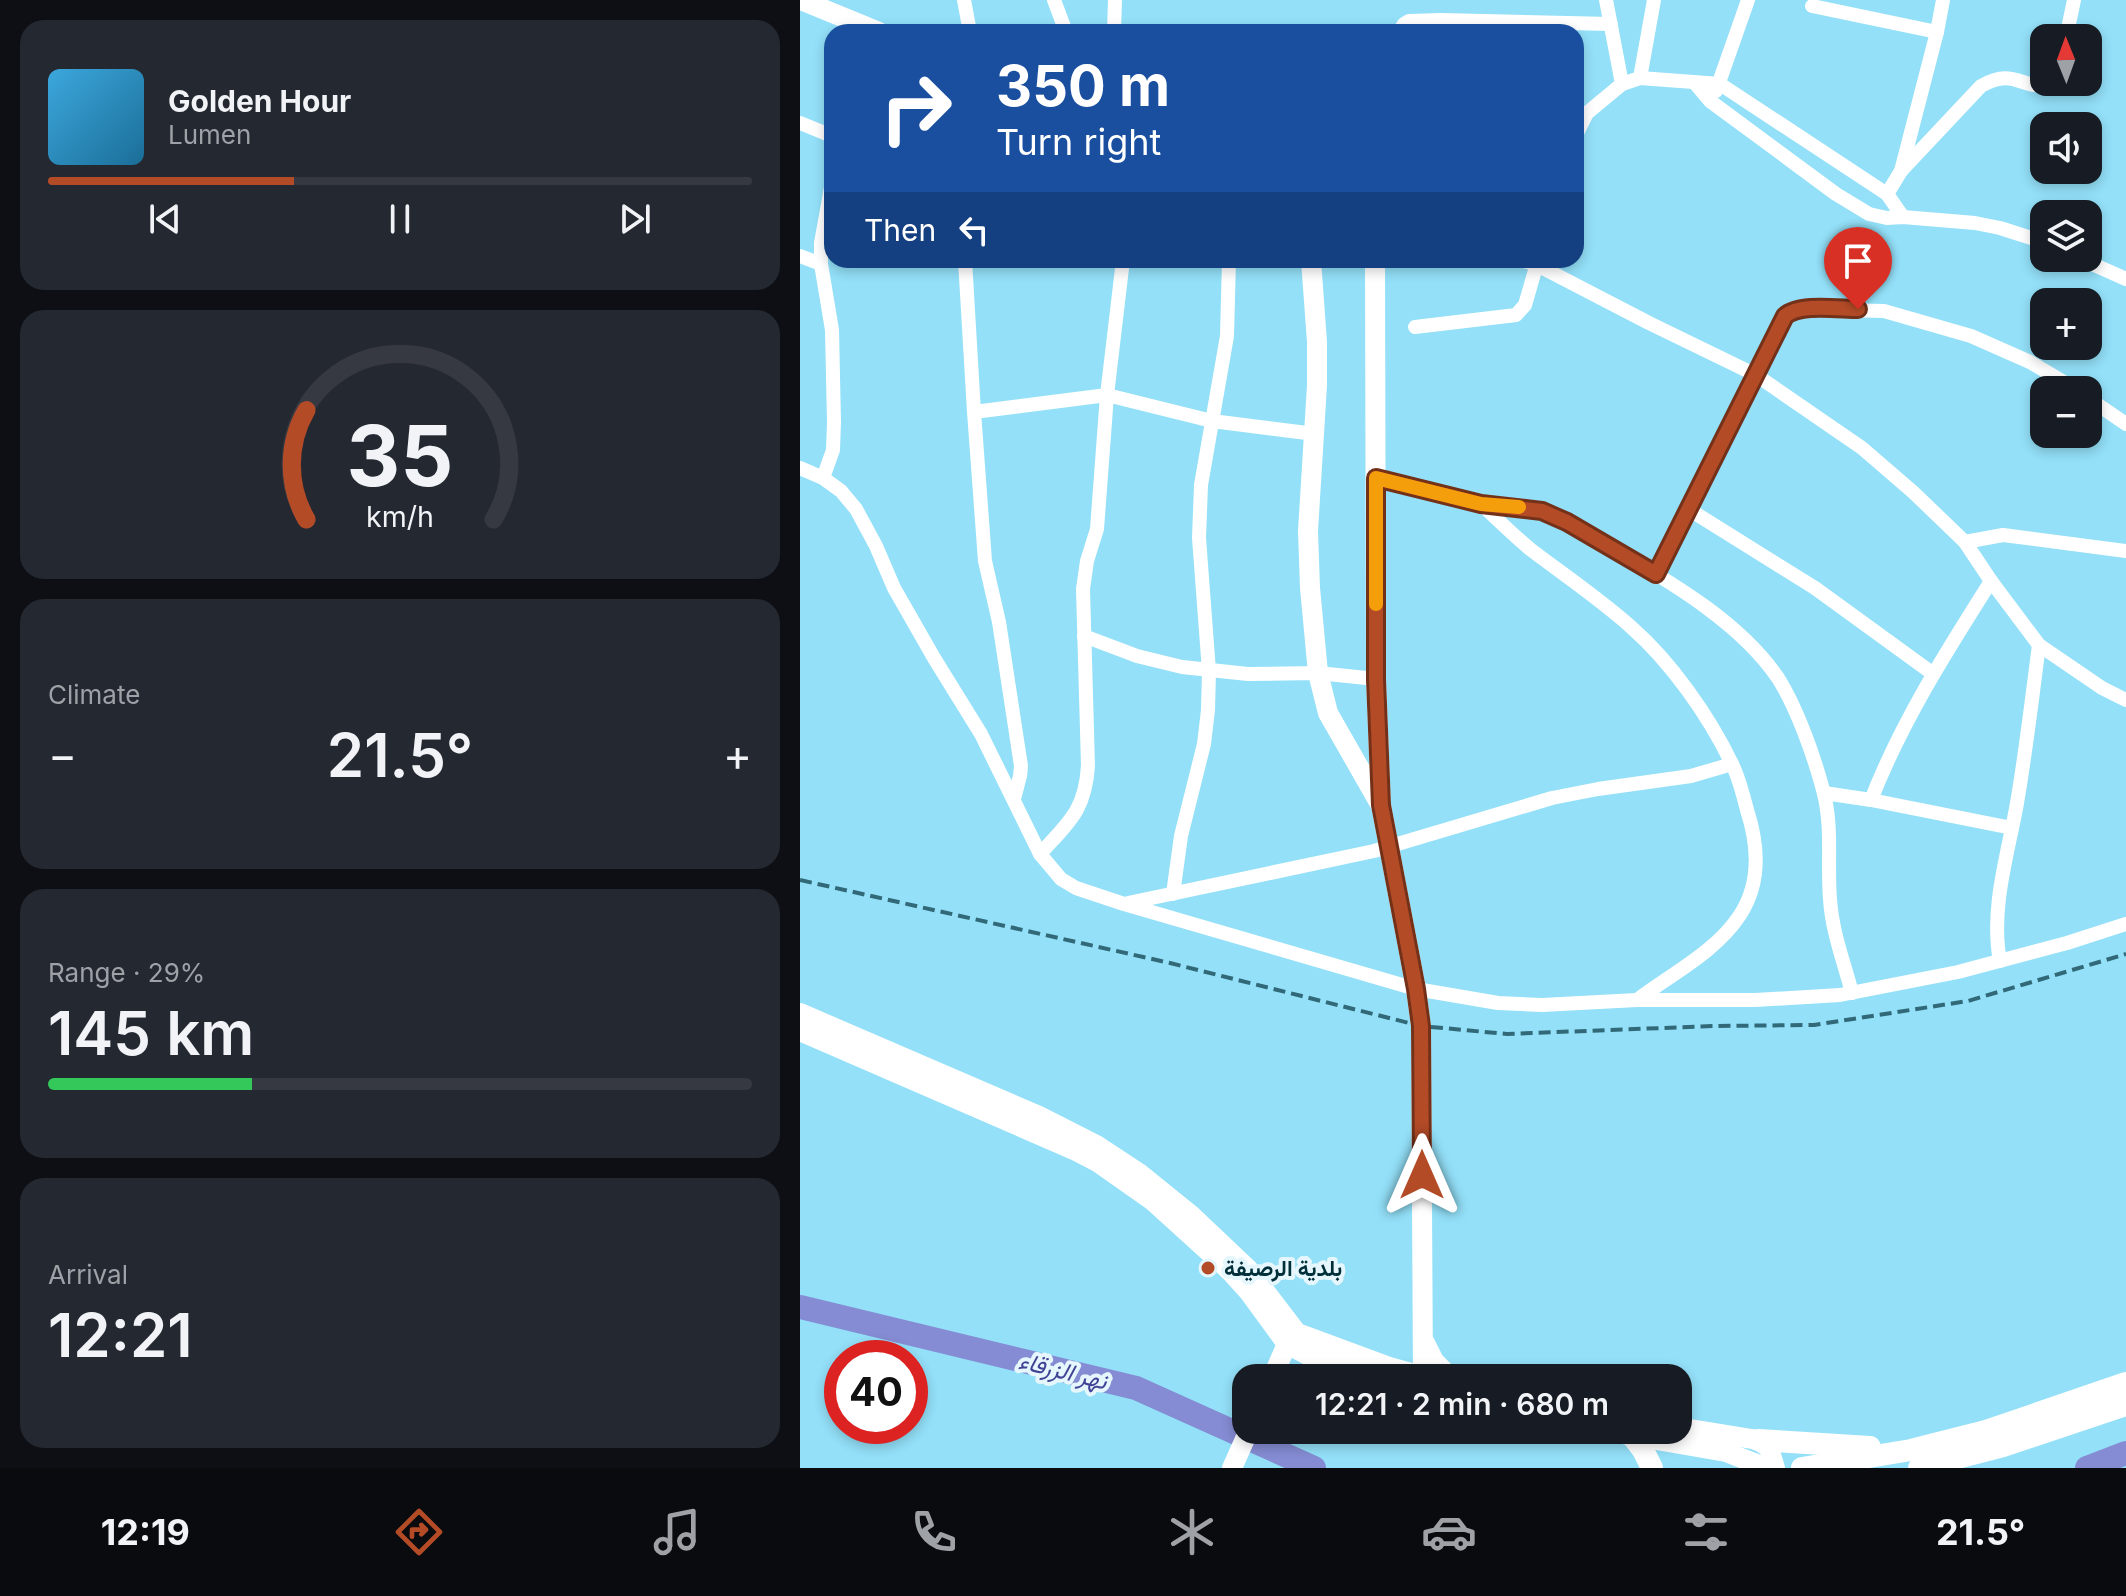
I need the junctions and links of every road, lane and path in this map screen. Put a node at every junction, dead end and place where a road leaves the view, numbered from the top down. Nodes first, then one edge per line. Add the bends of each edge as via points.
1 (964, 0) edge
2 (1054, 0) edge
3 (1115, 0) edge
4 (1606, 0) edge
5 (1654, 0) edge
6 (1748, 0) edge
7 (1943, 0) edge
8 (2074, 0) edge
9 (804, 5) edge
10 (1812, 6) dead end
11 (857, 24) edge
12 (968, 24) edge
13 (1063, 24) edge
14 (1114, 24) edge
15 (1404, 24) edge
16 (1611, 24) junction
17 (2069, 24) edge
18 (1937, 32) junction
19 (1640, 78) junction
20 (1694, 82) junction
21 (1622, 84) junction
22 (1720, 84) junction
23 (2030, 84) edge
24 (1710, 101) junction
25 (1584, 119) edge
26 (800, 123) edge
27 (824, 133) edge
28 (1901, 171) junction
29 (1887, 194) junction
30 (1903, 217) junction
31 (824, 228) edge
32 (2030, 238) edge
33 (800, 256) edge
34 (821, 264) junction
35 (965, 268) edge
36 (1122, 268) edge
37 (1229, 268) edge
38 (1312, 268) edge
39 (1375, 268) edge
40 (1536, 268) edge
41 (1547, 268) edge
42 (2102, 268) edge
43 (2126, 279) edge
44 (1415, 327) dead end
45 (1756, 375) junction
46 (2054, 376) edge
47 (1107, 395) junction
48 (2102, 408) edge
49 (974, 412) junction
50 (1212, 421) junction
51 (2126, 424) edge
52 (1315, 434) junction
53 (800, 468) edge
54 (823, 478) junction
55 (1376, 478) junction
56 (1481, 504) junction
57 (1690, 510) junction
58 (1965, 542) junction
59 (2126, 551) edge
60 (1656, 574) junction
61 (1991, 581) junction
62 (1084, 636) junction
63 (2039, 645) junction
64 (1209, 671) junction
65 (1318, 673) junction
66 (1932, 673) junction
67 (1376, 679) junction
68 (2126, 700) edge
69 (1379, 734) junction
70 (1344, 744) junction
71 (1732, 764) junction
72 (1824, 793) junction
73 (1014, 799) junction
74 (1871, 800) junction
75 (1381, 805) junction
76 (2012, 828) junction
77 (1390, 846) junction
78 (1040, 854) junction
79 (1173, 894) junction
80 (1124, 904) junction
81 (2126, 924) edge
82 (2000, 961) junction
83 (1416, 989) junction
84 (1852, 993) junction
85 (1637, 1000) junction
86 (800, 1013) edge
87 (800, 1031) edge
88 (1035, 1124) junction
89 (1292, 1338) junction
90 (1421, 1338) junction
91 (1279, 1364) edge
92 (1361, 1364) edge
93 (1398, 1364) edge
94 (1422, 1364) edge
95 (1437, 1364) edge
96 (2126, 1383) edge
97 (2126, 1405) edge
98 (1692, 1429) edge
99 (1758, 1440) junction
100 (1243, 1444) edge
101 (1638, 1444) edge
102 (1676, 1444) edge
103 (1915, 1459) edge
104 (1232, 1468) edge
105 (1652, 1468) edge
106 (1767, 1468) edge
107 (1775, 1468) edge
108 (1802, 1468) edge

1 - 12 street
2 - 13 street
3 - 14 street
4 - 16 street
5 - 19 street
6 - 22 street
7 - 18 street
8 - 17 street
9 - 11 street
10 - 18 street
15 - 16 street
16 - 21 street
18 - 28 street
19 - 20 street
19 - 21 street
20 - 22 street
20 - 24 street
21 - 25 street
22 - 24 street
22 - 29 street
23 - 28 street via 2006,77 1981,86
24 - 30 street via 1869,214
26 - 27 street
28 - 29 street
29 - 30 street
30 - 32 street via 1975,223
31 - 34 street
33 - 34 street
34 - 54 street via 832,330 834,422 833,450
35 - 49 street
36 - 47 street
37 - 50 street via 1227,336
38 - 52 street
39 - 55 street
40 - 44 street via 1525,305 1516,315
41 - 45 street
42 - 43 street
45 - 46 street via 1788,312 1858,309 1884,311 1971,336
45 - 57 street
45 - 58 street via 1862,448
47 - 49 street
47 - 50 street
47 - 62 street via 1097,529 1083,589
48 - 51 street
49 - 73 street via 985,561 1021,766
50 - 52 street
50 - 64 street via 1199,538
52 - 65 street via 1308,531
53 - 54 street
54 - 73 street via 856,509 894,588
55 - 56 street
55 - 67 street
56 - 60 street via 1542,511
56 - 71 street via 1646,642 1675,674
57 - 60 street
57 - 66 street via 1815,588
58 - 59 street via 2003,535
58 - 61 street
60 - 72 street via 1737,634 1778,679
61 - 63 street
61 - 66 street
62 - 64 street via 1158,662
62 - 78 street via 1086,787 1080,808
63 - 68 street
63 - 76 street
64 - 65 street
64 - 79 street via 1204,744
65 - 67 street
65 - 70 street via 1328,713
66 - 74 street
67 - 69 street
69 - 70 street via 1366,748
69 - 75 street
70 - 75 street
71 - 77 street via 1691,776 1552,798
71 - 85 street via 1756,848 1756,871 1745,906 1715,942
72 - 74 street
72 - 84 street via 1830,901
73 - 78 street
74 - 76 street
75 - 77 street
76 - 82 street via 1998,905
77 - 79 street
77 - 83 street
78 - 80 street via 1076,888
79 - 80 street
80 - 83 street
81 - 82 street
82 - 84 street
83 - 85 street via 1498,1003
83 - 90 street via 1422,1041
84 - 85 street via 1770,1000
86 - 88 street
87 - 88 street
88 - 89 street via 1153,1201 1230,1271
89 - 91 street
89 - 92 street
90 - 93 street
90 - 94 street
90 - 95 street
96 - 103 main road
97 - 103 main road via 2003,1446
98 - 99 street
99 - 103 main road
99 - 107 street via 1773,1454
100 - 104 street
101 - 105 main road
102 - 106 street via 1726,1452
103 - 108 main road

